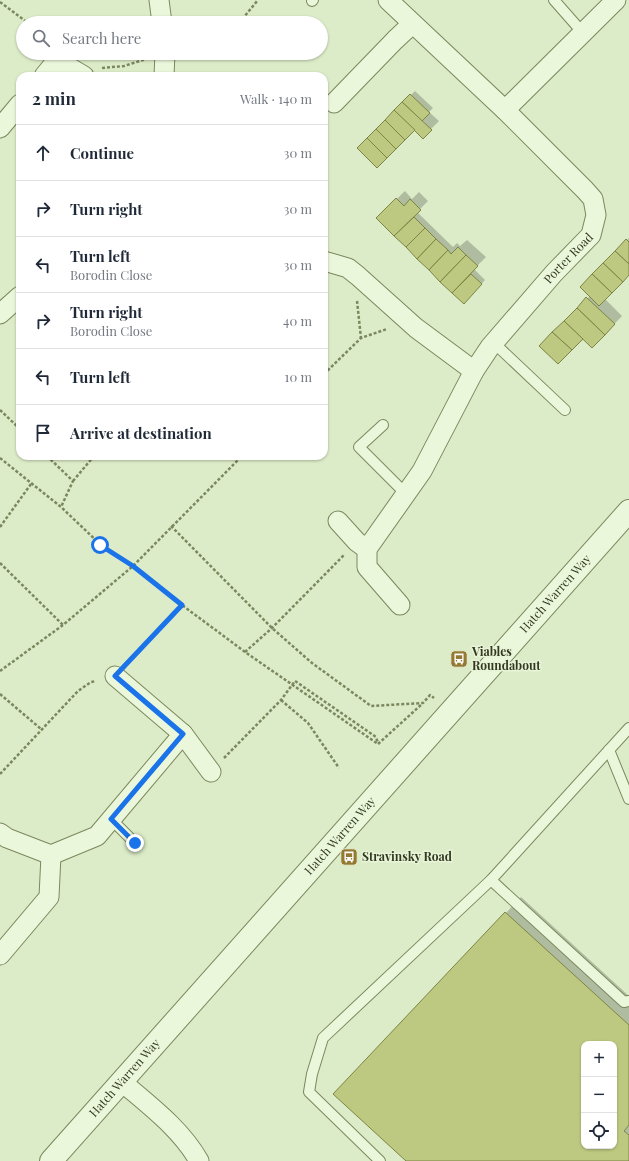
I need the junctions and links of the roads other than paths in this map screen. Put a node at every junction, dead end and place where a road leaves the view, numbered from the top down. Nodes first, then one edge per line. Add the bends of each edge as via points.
1 (159, 0) edge
2 (388, 0) edge
3 (554, 0) edge
4 (616, 0) edge
5 (161, 16) edge
6 (412, 24) junction
7 (583, 33) junction
8 (52, 60) edge
9 (59, 60) edge
10 (165, 60) edge
11 (46, 72) edge
12 (78, 72) edge
13 (164, 72) edge
14 (334, 103) dead end
15 (16, 109) edge
16 (505, 110) junction
17 (0, 128) edge
18 (328, 262) edge
19 (16, 300) edge
20 (0, 314) edge
21 (494, 343) junction
22 (474, 371) junction
23 (565, 410) dead end
24 (382, 425) dead end
25 (406, 494) junction
26 (629, 511) edge
27 (338, 521) dead end
28 (362, 546) junction
29 (400, 604) dead end
30 (115, 676) road end
31 (629, 728) edge
32 (183, 734) junction
33 (609, 750) junction
34 (211, 772) road end
35 (629, 799) edge
36 (111, 819) junction
37 (0, 833) edge
38 (135, 843) dead end
39 (51, 855) junction
40 (491, 880) junction
41 (0, 955) edge
42 (629, 1001) edge
43 (122, 1082) junction
44 (51, 1161) edge
45 (199, 1161) edge
46 (380, 1161) edge

1 - 5 street
2 - 6 street, Porter Road
3 - 7 lane
4 - 7 street
6 - 14 street
6 - 16 street, Porter Road
7 - 16 street
8 - 11 street
9 - 12 street
10 - 13 street
15 - 17 street
16 - 21 street, Porter Road via 593,199 596,216 591,235 554,273
18 - 22 street via 348,268 416,328
19 - 20 street
21 - 22 street, Porter Road
21 - 23 lane
22 - 25 street, Porter Road via 422,471
24 - 25 lane via 359,447
25 - 28 street, Porter Road
26 - 43 street, Hatch Warren Way
27 - 28 street
28 - 29 street via 367,567
30 - 32 street
31 - 33 lane
32 - 34 street
32 - 36 street
33 - 35 lane
33 - 40 lane
36 - 38 lane
36 - 39 street via 97,836
37 - 39 street
39 - 41 street via 49,897
40 - 42 lane via 624,1002
40 - 46 lane via 323,1038 309,1092
43 - 44 street, Hatch Warren Way
43 - 45 street via 191,1146

